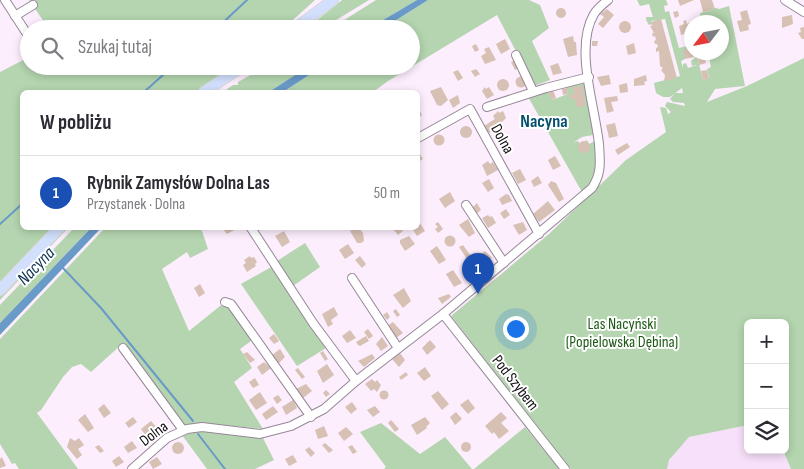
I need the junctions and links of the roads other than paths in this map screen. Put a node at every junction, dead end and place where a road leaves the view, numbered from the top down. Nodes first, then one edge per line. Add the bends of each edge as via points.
1 (5, 0) edge
2 (324, 0) edge
3 (333, 0) edge
4 (608, 0) edge
5 (785, 0) edge
6 (32, 5) dead end
7 (804, 12) edge
8 (16, 16) junction
9 (305, 20) joint
10 (20, 22) edge
11 (516, 55) dead end
12 (230, 75) edge
13 (589, 77) junction
14 (207, 90) edge
15 (533, 91) junction
16 (486, 107) dead end
17 (420, 137) edge
18 (466, 205) dead end
19 (57, 230) edge
20 (252, 230) edge
21 (539, 234) junction
22 (504, 263) junction
23 (352, 278) dead end
24 (0, 290) edge
25 (225, 302) dead end
26 (443, 314) junction
27 (123, 348) dead end
28 (398, 348) junction
29 (356, 381) junction
30 (311, 416) junction
31 (183, 430) junction
32 (132, 469) edge
33 (565, 469) edge

1 - 8 street
2 - 9 main road
3 - 9 main road
4 - 13 street, Dolna via 595,13 588,27
5 - 7 street
6 - 8 street
8 - 10 street
11 - 15 street
12 - 14 main road
13 - 15 street, Dolna
13 - 21 street, Dolna via 598,132 599,177 592,188
15 - 16 street, Dolna
17 - 21 street, Dolna via 470,109
18 - 22 street
19 - 24 main road
20 - 29 street via 313,323
21 - 22 street, Dolna
22 - 26 street, Dolna
23 - 28 street
25 - 30 street via 232,304
26 - 28 street, Dolna
26 - 33 street, Pod Szybem
27 - 31 street
28 - 29 street, Dolna
29 - 30 street, Dolna
30 - 31 street, Dolna via 291,426 260,434 202,427
31 - 32 street, Dolna via 166,438

